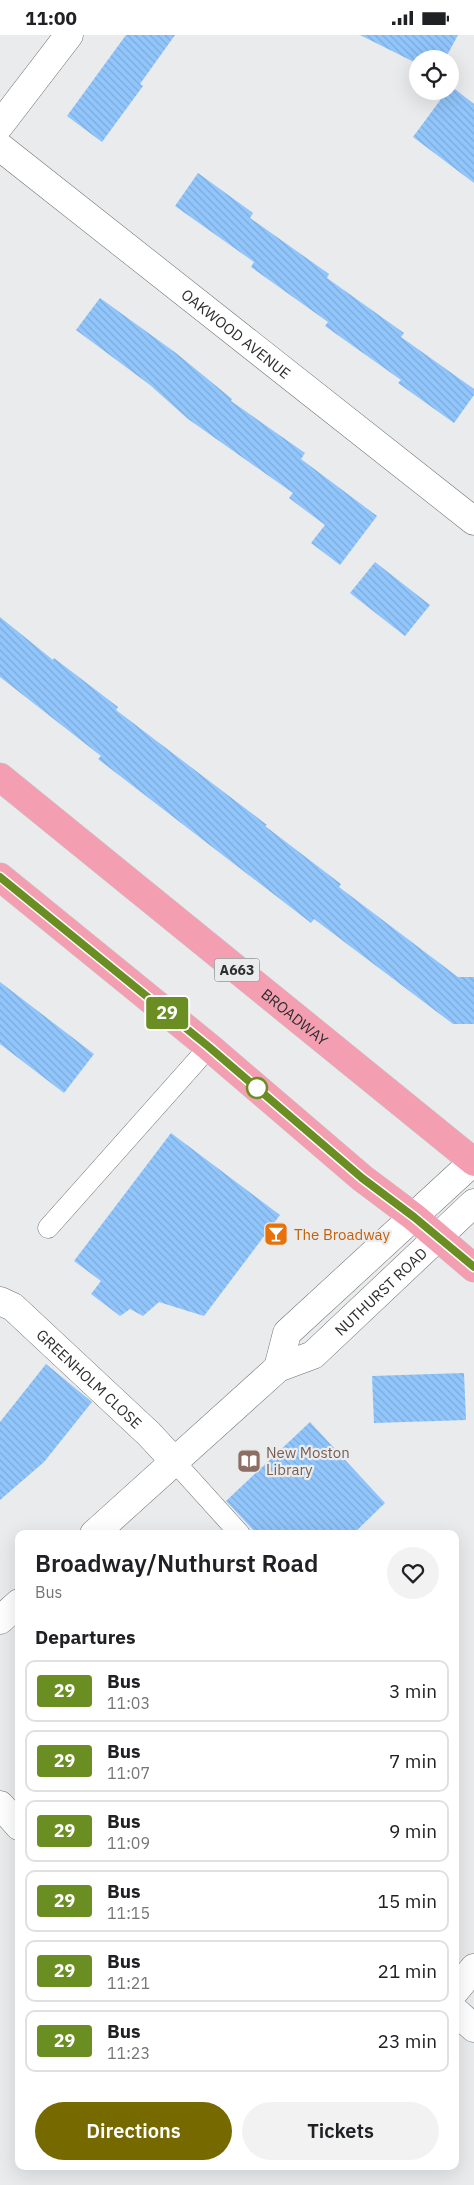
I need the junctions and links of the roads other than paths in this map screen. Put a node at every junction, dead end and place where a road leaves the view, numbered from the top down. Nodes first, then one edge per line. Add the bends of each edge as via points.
1 (69, 35) edge
2 (0, 125) edge
3 (0, 147) edge
4 (474, 521) edge
5 (0, 777) edge
6 (0, 877) edge
7 (209, 1047) junction
8 (474, 1162) edge
9 (474, 1203) edge
10 (414, 1217) junction
11 (48, 1228) dead end
12 (438, 1237) junction
13 (474, 1267) edge
14 (0, 1301) edge
15 (278, 1368) junction
16 (174, 1461) junction
17 (98, 1530) edge
18 (236, 1530) edge
19 (15, 1607) edge
20 (0, 1620) edge
21 (0, 1805) edge
22 (15, 1822) edge
23 (474, 1969) edge
24 (459, 1986) edge
25 (459, 2015) edge
26 (474, 2028) edge

1 - 2 street
3 - 4 street, OAKWOOD AVENUE
5 - 8 highway, BROADWAY / A663
6 - 7 highway
7 - 10 highway via 362,1178
7 - 11 lane
8 - 10 street
9 - 12 street, NUTHURST ROAD
10 - 12 highway
10 - 15 street via 288,1333
12 - 13 highway
12 - 15 street, NUTHURST ROAD via 313,1355
14 - 16 street, GREENHOLM CLOSE via 12,1307
15 - 16 street, NUTHURST ROAD
16 - 17 street, NUTHURST ROAD
16 - 18 lane
19 - 20 street
21 - 22 street
23 - 24 street
25 - 26 street

